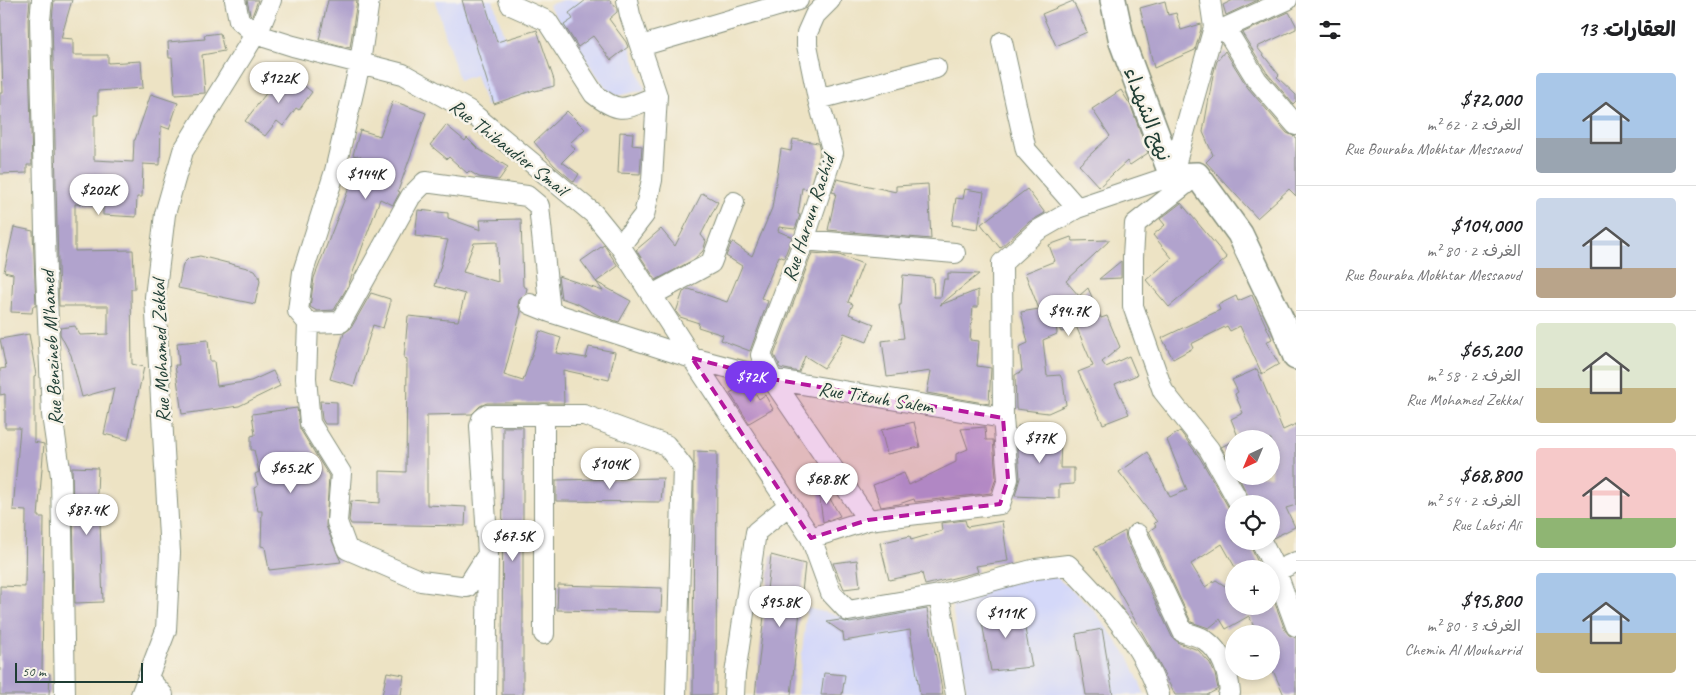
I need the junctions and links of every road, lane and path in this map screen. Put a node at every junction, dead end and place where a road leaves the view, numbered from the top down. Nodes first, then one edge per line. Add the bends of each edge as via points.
1 (42, 0) edge
2 (235, 0) edge
3 (271, 0) edge
4 (369, 0) edge
5 (509, 0) edge
6 (627, 0) edge
7 (798, 0) edge
8 (830, 0) edge
9 (1113, 0) edge
10 (1210, 0) edge
11 (1287, 0) edge
12 (1219, 28) junction
13 (255, 34) junction
14 (1002, 42) dead end
15 (641, 46) junction
16 (360, 63) junction
17 (936, 68) dead end
18 (657, 96) junction
19 (818, 99) junction
20 (1296, 125) edge
21 (1197, 175) junction
22 (1172, 176) junction
23 (734, 202) dead end
24 (1077, 208) junction
25 (804, 240) junction
26 (620, 246) junction
27 (955, 253) dead end
28 (652, 295) junction
29 (530, 304) dead end
30 (550, 312) junction
31 (308, 323) junction
32 (1296, 357) edge
33 (692, 358) junction
34 (772, 379) junction
35 (544, 414) junction
36 (1003, 418) junction
37 (1235, 495) edge
38 (789, 505) junction
39 (868, 520) junction
40 (1137, 534) dead end
41 (811, 538) junction
42 (488, 554) junction
43 (1296, 562) edge
44 (1280, 569) edge
45 (1280, 582) edge
46 (939, 595) junction
47 (1296, 626) edge
48 (544, 634) dead end
49 (145, 686) edge
50 (65, 695) edge
51 (163, 695) edge
52 (486, 695) edge
53 (676, 695) edge
54 (734, 695) edge
55 (956, 695) edge
56 (1159, 695) edge
57 (1228, 695) edge

1 - 50 street, Rue Benzineb M'hamed via 46,273 52,415 61,476
2 - 13 street via 238,20
3 - 13 street, Rue Mohamed Zekkal
4 - 16 street
5 - 18 street via 511,5 548,21 594,94 604,102 624,108
6 - 15 street
7 - 15 street
8 - 19 street, Rue Haroun Rachid via 815,15 807,32
9 - 22 main road, نهج الشهداء via 1122,42
10 - 12 street
11 - 12 street
12 - 20 street via 1256,80
12 - 22 street
13 - 16 street, Rue Thibaudier Smail
13 - 49 street, Rue Mohamed Zekkal via 183,151 164,214 155,297 170,553 166,630
14 - 24 street via 1026,150
15 - 18 street
16 - 26 street, Rue Thibaudier Smail via 403,74 468,110 594,214
16 - 31 street via 335,171 303,272 298,311
17 - 19 street
18 - 26 street via 652,180 644,215
19 - 25 street, Rue Haroun Rachid via 833,153
21 - 22 main road, نهج الشهداء
21 - 32 main road, نهج الشهداء via 1240,234
21 - 37 street via 1135,224 1133,306 1163,392 1209,449
22 - 24 street
23 - 28 street via 711,263
24 - 36 street via 1037,231 1002,263
25 - 27 street
25 - 34 street, Rue Haroun Rachid via 761,355
26 - 28 street, Rue Thibaudier Smail
28 - 33 street, Rue Thibaudier Smail
29 - 30 street, Rue Titouh Salem
30 - 31 street via 539,206 527,196 425,182 411,196 341,322
30 - 33 street, Rue Titouh Salem
31 - 42 street via 306,378 310,423 341,474 336,522 346,549 421,581 467,587
33 - 34 street, Rue Titouh Salem
33 - 38 street, Rue Thibaudier Smail
34 - 36 street, Rue Titouh Salem
34 - 39 street, Rue Haroun Rachid
35 - 42 street via 487,415 482,419
35 - 48 street
35 - 53 street via 584,415 666,445 683,467
36 - 39 street via 1008,479 1000,504
38 - 41 street, Rue Thibaudier Smail
38 - 54 street via 756,532
39 - 41 street
40 - 57 street via 1183,632 1205,640 1223,659 1228,674
41 - 46 street, Rue Thibaudier Smail via 831,593 848,611
42 - 52 street
43 - 44 street
45 - 47 street
46 - 55 street
46 - 56 street via 1036,568 1068,565 1104,602 1142,655
49 - 51 street

